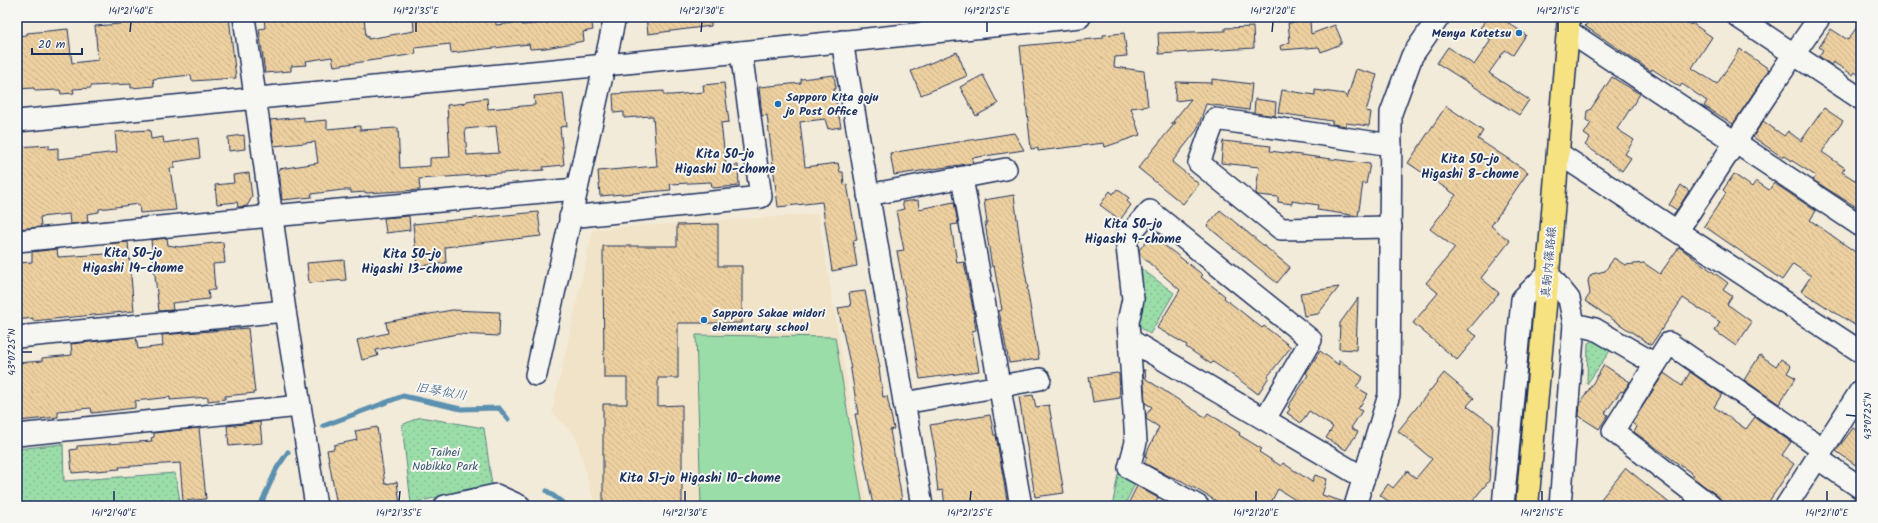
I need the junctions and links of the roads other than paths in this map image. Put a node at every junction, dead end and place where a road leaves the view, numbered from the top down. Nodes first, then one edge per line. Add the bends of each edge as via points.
1 (244, 17) edge
2 (615, 17) edge
3 (1080, 17) edge
4 (1738, 17) edge
5 (1820, 17) edge
6 (1436, 18) edge
7 (938, 24) edge
8 (1568, 24) edge
9 (842, 41) junction
10 (741, 52) junction
11 (1793, 54) junction
12 (605, 65) junction
13 (254, 99) junction
14 (1861, 99) edge
15 (17, 121) edge
16 (1736, 142) junction
17 (1391, 145) junction
18 (1558, 153) junction
19 (1006, 169) dead end
20 (962, 178) junction
21 (577, 189) junction
22 (868, 194) junction
23 (271, 216) junction
24 (570, 217) junction
25 (1861, 226) edge
26 (1391, 227) junction
27 (1678, 230) junction
28 (17, 241) edge
29 (1548, 273) junction
30 (285, 311) junction
31 (1574, 324) junction
32 (17, 337) edge
33 (1130, 340) junction
34 (1861, 352) edge
35 (1655, 364) junction
36 (536, 375) dead end
37 (1040, 379) dead end
38 (999, 386) junction
39 (1861, 390) edge
40 (904, 403) junction
41 (300, 406) junction
42 (1265, 419) junction
43 (17, 434) edge
44 (1820, 454) junction
45 (1364, 478) junction
46 (1861, 488) edge
47 (316, 506) edge
48 (445, 506) edge
49 (520, 506) edge
50 (922, 506) edge
51 (1021, 506) edge
52 (1198, 506) edge
53 (1354, 506) edge
54 (1503, 506) edge
55 (1527, 506) edge
56 (1560, 506) edge
57 (1711, 506) edge
58 (1786, 506) edge

1 - 13 street
2 - 12 street
3 - 7 street
4 - 11 street
5 - 11 street
6 - 17 street via 1412,56 1391,113
7 - 9 street
8 - 16 street
8 - 18 main road, 真駒内篠路線
9 - 10 street
9 - 22 street
10 - 12 street
10 - 24 street via 761,197
11 - 14 street
11 - 16 street
12 - 13 street
12 - 21 street
13 - 15 street
13 - 23 street
16 - 25 street
16 - 27 street
17 - 26 street
17 - 26 street via 1215,119 1200,163 1281,229
18 - 27 street
18 - 29 main road, 真駒内篠路線
19 - 20 street
20 - 22 street
20 - 38 street
21 - 23 street
21 - 24 street
22 - 40 street
23 - 28 street
23 - 30 street
24 - 36 street
26 - 45 street via 1389,395
27 - 34 street
29 - 31 street via 1569,299
29 - 54 street via 1522,299
29 - 55 main road, 真駒内篠路線
30 - 32 street
30 - 41 street
31 - 35 street via 1595,328
31 - 56 street
33 - 42 street
33 - 42 street via 1128,322 1133,299 1126,238 1150,210 1311,340
33 - 52 street via 1136,442 1129,468
35 - 44 street via 1669,343
35 - 57 street via 1613,431
37 - 38 street
38 - 40 street
38 - 51 street
39 - 44 street
40 - 50 street
41 - 43 street
41 - 47 street
42 - 45 street
44 - 46 street
44 - 58 street
45 - 53 street
48 - 49 street via 496,495

